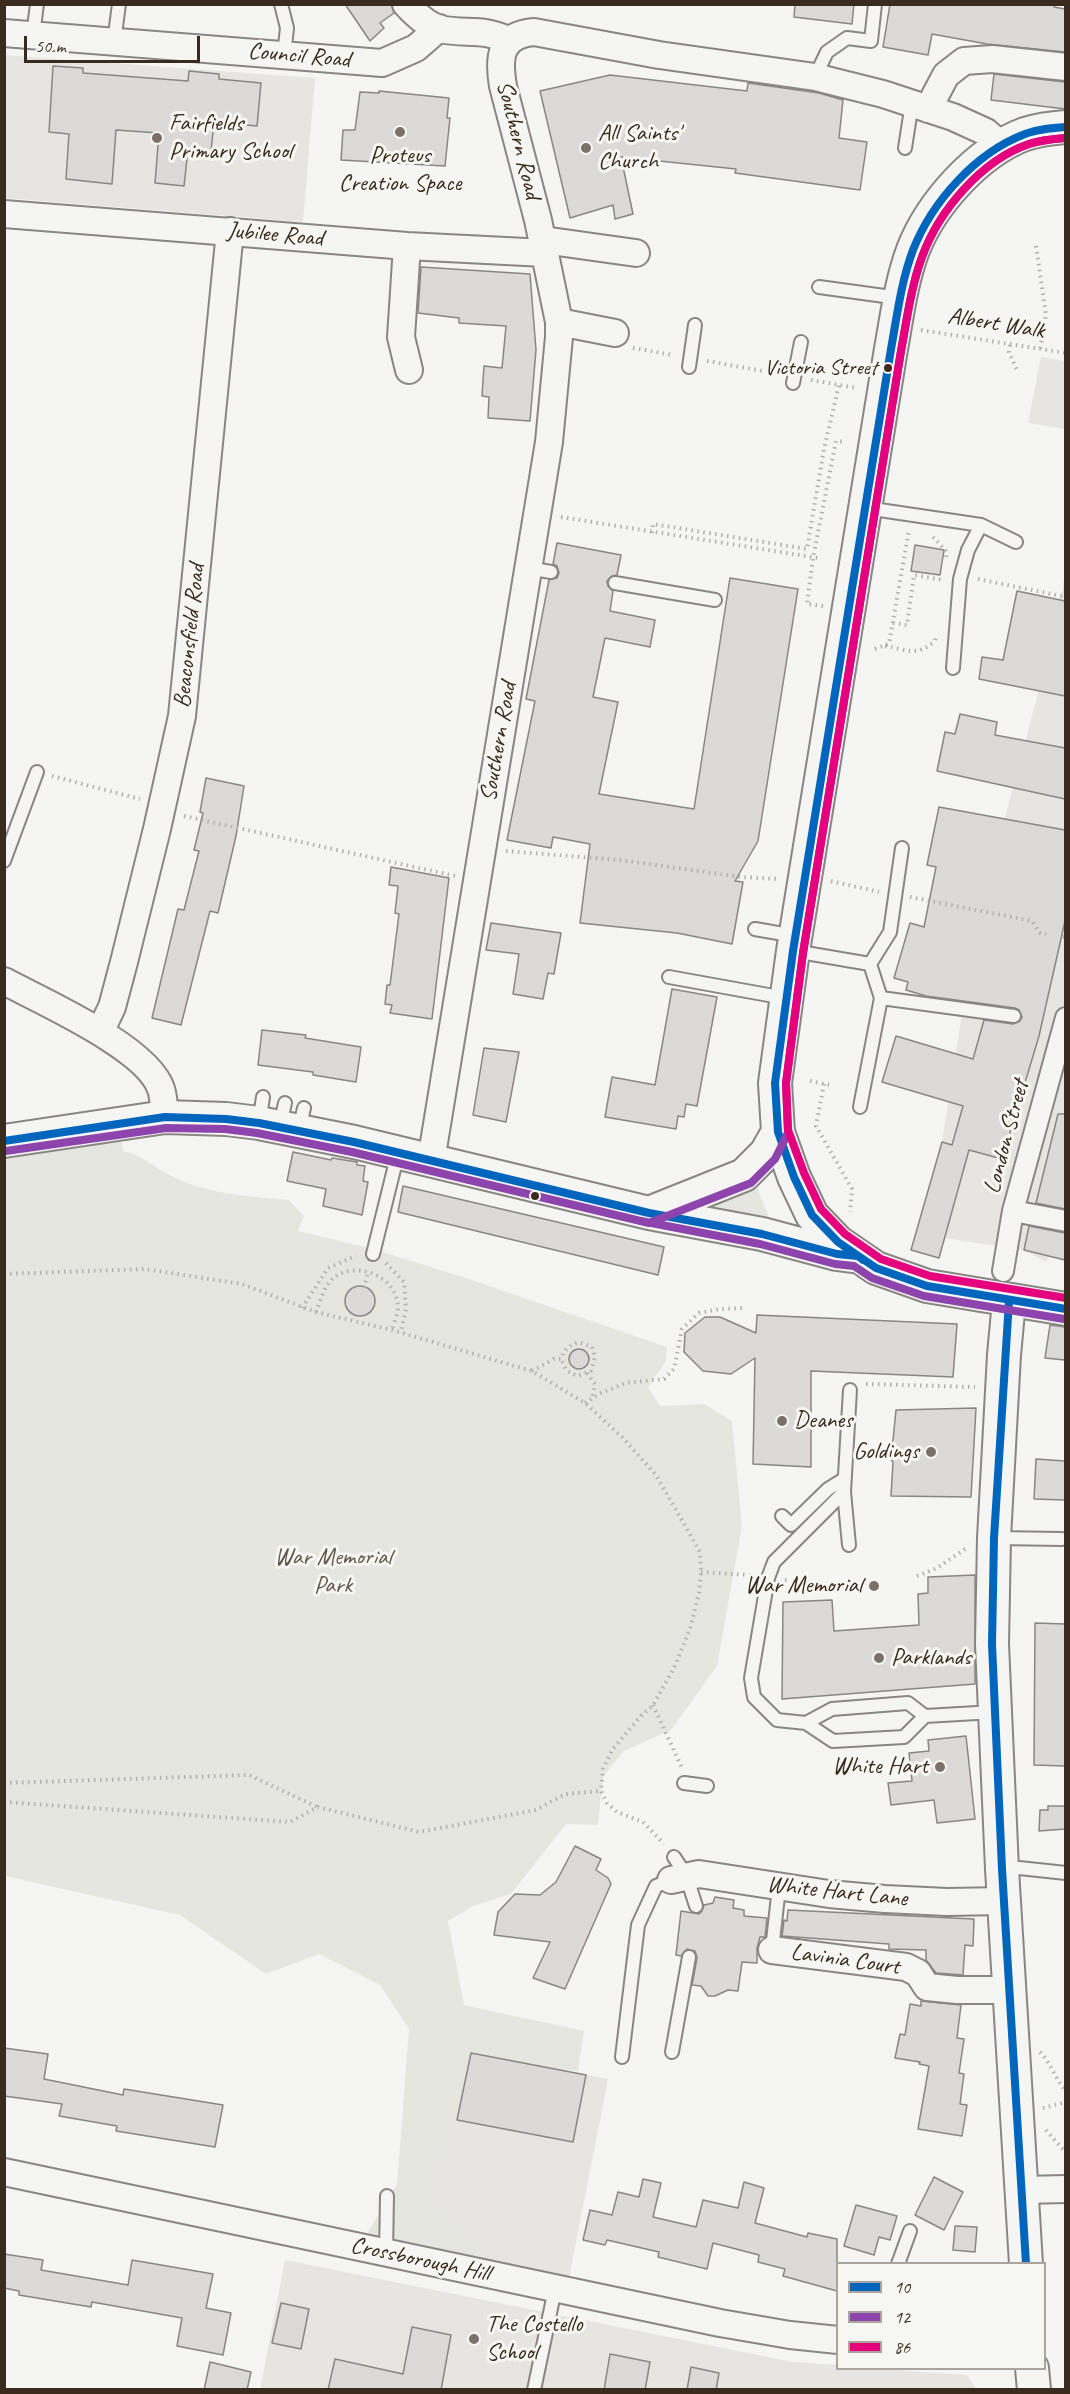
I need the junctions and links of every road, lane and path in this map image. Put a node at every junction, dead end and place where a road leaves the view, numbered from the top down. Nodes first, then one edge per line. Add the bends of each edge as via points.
1 (37, 4) edge
2 (119, 4) edge
3 (281, 4) edge
4 (406, 4) edge
5 (875, 4) edge
6 (440, 28) junction
7 (4, 33) edge
8 (33, 35) junction
9 (510, 41) junction
10 (114, 42) junction
11 (284, 55) junction
12 (1065, 67) edge
13 (815, 77) junction
14 (920, 106) junction
15 (1065, 127) edge
16 (1002, 146) junction
17 (905, 148) dead end
18 (4, 214) edge
19 (230, 231) junction
20 (408, 246) junction
21 (544, 246) junction
22 (1036, 246) dead end
23 (636, 253) dead end
24 (819, 287) dead end
25 (900, 299) junction
26 (559, 322) junction
27 (695, 325) dead end
28 (920, 330) dead end
29 (620, 340) joint
30 (801, 342) dead end
31 (1011, 345) junction
32 (1040, 350) junction
33 (1065, 352) edge
34 (690, 362) junction
35 (409, 370) dead end
36 (1017, 370) dead end
37 (794, 380) junction
38 (839, 385) junction
39 (857, 388) dead end
40 (846, 442) dead end
41 (866, 508) junction
42 (550, 516) dead end
43 (981, 525) junction
44 (916, 531) dead end
45 (652, 532) junction
46 (930, 535) dead end
47 (1016, 542) dead end
48 (815, 558) junction
49 (945, 562) dead end
50 (944, 571) dead end
51 (896, 572) dead end
52 (902, 573) junction
53 (972, 578) dead end
54 (944, 580) junction
55 (615, 583) dead end
56 (944, 590) dead end
57 (1065, 597) edge
58 (715, 600) dead end
59 (826, 607) dead end
60 (893, 623) junction
61 (937, 631) dead end
62 (885, 646) junction
63 (875, 649) dead end
64 (953, 668) dead end
65 (37, 772) joint
66 (150, 801) dead end
67 (179, 814) dead end
68 (902, 848) dead end
69 (503, 850) dead end
70 (4, 861) edge
71 (462, 878) dead end
72 (783, 879) dead end
73 (824, 880) dead end
74 (895, 895) junction
75 (755, 929) dead end
76 (1046, 934) dead end
77 (794, 944) junction
78 (870, 964) junction
79 (669, 977) dead end
80 (4, 981) edge
81 (786, 998) junction
82 (881, 998) junction
83 (1014, 1016) dead end
84 (1065, 1018) edge
85 (100, 1032) junction
86 (810, 1081) dead end
87 (824, 1084) junction
88 (830, 1085) dead end
89 (860, 1107) dead end
90 (165, 1117) junction
91 (778, 1132) junction
92 (4, 1141) edge
93 (398, 1153) junction
94 (431, 1161) junction
95 (1013, 1211) junction
96 (850, 1212) dead end
97 (649, 1213) junction
98 (1065, 1221) edge
99 (373, 1254) junction
100 (858, 1256) junction
101 (368, 1272) junction
102 (4, 1274) edge
103 (1006, 1286) junction
104 (364, 1288) dead end
105 (302, 1308) junction
106 (744, 1308) dead end
107 (1065, 1309) edge
108 (316, 1312) junction
109 (357, 1315) dead end
110 (355, 1321) junction
111 (392, 1330) junction
112 (401, 1332) junction
113 (561, 1359) junction
114 (532, 1371) junction
115 (587, 1373) junction
116 (979, 1387) dead end
117 (850, 1390) joint
118 (592, 1398) junction
119 (585, 1403) junction
120 (844, 1486) junction
121 (782, 1516) dead end
122 (1062, 1539) dead end
123 (985, 1540) junction
124 (849, 1545) dead end
125 (701, 1572) junction
126 (917, 1576) dead end
127 (768, 1578) junction
128 (832, 1587) dead end
129 (653, 1705) junction
130 (994, 1712) junction
131 (925, 1716) junction
132 (806, 1724) junction
133 (684, 1778) joint
134 (4, 1783) edge
135 (707, 1786) dead end
136 (601, 1791) junction
137 (4, 1802) edge
138 (318, 1807) junction
139 (1002, 1869) junction
140 (677, 1871) junction
141 (1065, 1873) edge
142 (779, 1887) junction
143 (1004, 1901) junction
144 (696, 1906) dead end
145 (772, 1950) joint
146 (689, 1957) dead end
147 (1010, 1990) junction
148 (1034, 2045) dead end
149 (672, 2052) dead end
150 (622, 2057) dead end
151 (1065, 2091) edge
152 (1065, 2102) edge
153 (1036, 2114) dead end
154 (1044, 2127) dead end
155 (1065, 2153) edge
156 (4, 2172) edge
157 (1065, 2189) edge
158 (1023, 2190) junction
159 (387, 2196) dead end
160 (910, 2231) dead end
161 (386, 2253) junction
162 (899, 2262) edge
163 (1026, 2262) edge
164 (555, 2289) junction
165 (836, 2340) edge
166 (1032, 2370) edge
167 (534, 2390) edge
168 (1034, 2390) edge

1 - 8 lane
2 - 10 lane
3 - 11 lane via 287,28
4 - 6 street
5 - 13 lane via 871,40 847,38 827,52
6 - 9 street via 494,33
6 - 11 street, Council Road via 416,48 382,63
7 - 8 street, Council Road
8 - 10 street, Council Road
9 - 13 street via 519,34 534,32
9 - 21 street, Southern Road via 501,56 502,79
10 - 11 street, Council Road
12 - 14 street via 992,59 964,61 946,75
13 - 14 street
14 - 16 street via 972,125
14 - 17 lane
15 - 16 street via 1025,135
16 - 25 street via 985,156 946,195 924,228
18 - 19 street, Jubilee Road
19 - 20 street, Jubilee Road
19 - 85 street, Beaconsfield Road via 182,716 124,962 112,1007
20 - 21 street, Jubilee Road
20 - 35 street via 401,337
21 - 23 street
21 - 26 street, Southern Road
22 - 32 path via 1046,315
24 - 25 lane
25 - 41 street
26 - 29 street
26 - 94 street, Southern Road via 540,570
27 - 34 lane
28 - 31 path, Albert Walk
29 - 34 path
30 - 37 lane
31 - 32 path, Albert Walk
31 - 36 path via 1009,352
32 - 33 path, Albert Walk
34 - 37 path
37 - 38 path
38 - 39 path
38 - 45 path via 807,549 653,524
40 - 48 path via 836,441
41 - 43 lane
41 - 77 street
42 - 45 path
43 - 47 lane
43 - 64 lane via 968,550 960,579
44 - 52 path via 909,530
45 - 48 path
46 - 49 path via 947,552
48 - 59 path via 807,604
50 - 54 path
51 - 52 path
52 - 60 path
53 - 57 path
54 - 56 path
54 - 60 path via 914,575 907,625
55 - 58 lane
60 - 62 path via 889,644
61 - 62 path via 936,641 924,650
62 - 63 path
65 - 66 path
65 - 70 lane
67 - 71 path
68 - 74 lane
69 - 72 path
73 - 74 path
74 - 76 path via 1032,921 1040,933
74 - 78 lane via 890,932
75 - 77 lane
77 - 78 lane
77 - 81 street
78 - 82 lane
79 - 81 lane
80 - 85 street
81 - 91 street via 774,1083
82 - 83 lane
82 - 89 lane
84 - 95 street, London Street
85 - 90 street via 145,1066 161,1088
86 - 87 path
87 - 88 path
87 - 96 path via 816,1126 852,1189
90 - 92 street
90 - 93 street via 283,1119
91 - 97 street via 766,1153 744,1175
91 - 100 street via 812,1215
93 - 94 street
93 - 99 lane
94 - 97 street
95 - 98 street
95 - 103 street, London Street
97 - 100 street
99 - 105 path via 364,1253 328,1268
99 - 112 path via 383,1258 404,1282 406,1309
100 - 103 street via 876,1268 927,1286
101 - 104 path
101 - 108 path via 347,1271 331,1280
101 - 111 path via 393,1288 398,1308
102 - 105 path via 145,1269 242,1284
103 - 107 street
103 - 123 street via 1003,1364
105 - 108 path
106 - 118 path via 699,1313 682,1329 674,1369 664,1379 626,1383
108 - 110 path
109 - 110 path
110 - 111 path
111 - 112 path
112 - 114 path
113 - 114 path
113 - 115 path via 567,1371 578,1376
113 - 115 path via 569,1346 579,1342 592,1347 595,1357
114 - 119 path
115 - 118 path via 595,1384
116 - 117 path via 852,1383
117 - 120 lane
118 - 119 path
119 - 125 path via 656,1475 700,1552
120 - 121 lane via 828,1489 791,1525
120 - 124 lane
120 - 127 lane via 774,1562
122 - 123 lane
123 - 126 path
123 - 130 street
125 - 127 path
125 - 129 path via 690,1629
127 - 128 path
127 - 132 lane via 751,1678 754,1696 777,1720
129 - 133 path
129 - 136 path via 612,1750 603,1769
130 - 131 lane
130 - 139 street
131 - 132 lane via 908,1703 832,1708
131 - 132 lane via 904,1737 833,1741
133 - 135 lane
134 - 138 path via 249,1775
136 - 138 path via 565,1794 536,1810 419,1832
136 - 140 path via 617,1812 643,1822
137 - 138 path via 290,1822
139 - 141 lane
139 - 143 street
140 - 142 street, White Hart Lane
140 - 144 lane
140 - 150 lane via 656,1886 638,1924
142 - 143 street, White Hart Lane via 830,1888 947,1902
142 - 145 lane, Lavinia Court
143 - 147 street
145 - 147 street, Lavinia Court via 906,1967 918,1973 927,1987
146 - 149 lane
147 - 158 street
148 - 151 path
152 - 153 path via 1045,2106
154 - 155 path
156 - 161 street, Crossborough Hill
157 - 158 street
158 - 163 street
159 - 161 lane
160 - 162 lane
161 - 164 street, Crossborough Hill
164 - 165 street, Crossborough Hill via 720,2323
164 - 167 lane
166 - 168 street

